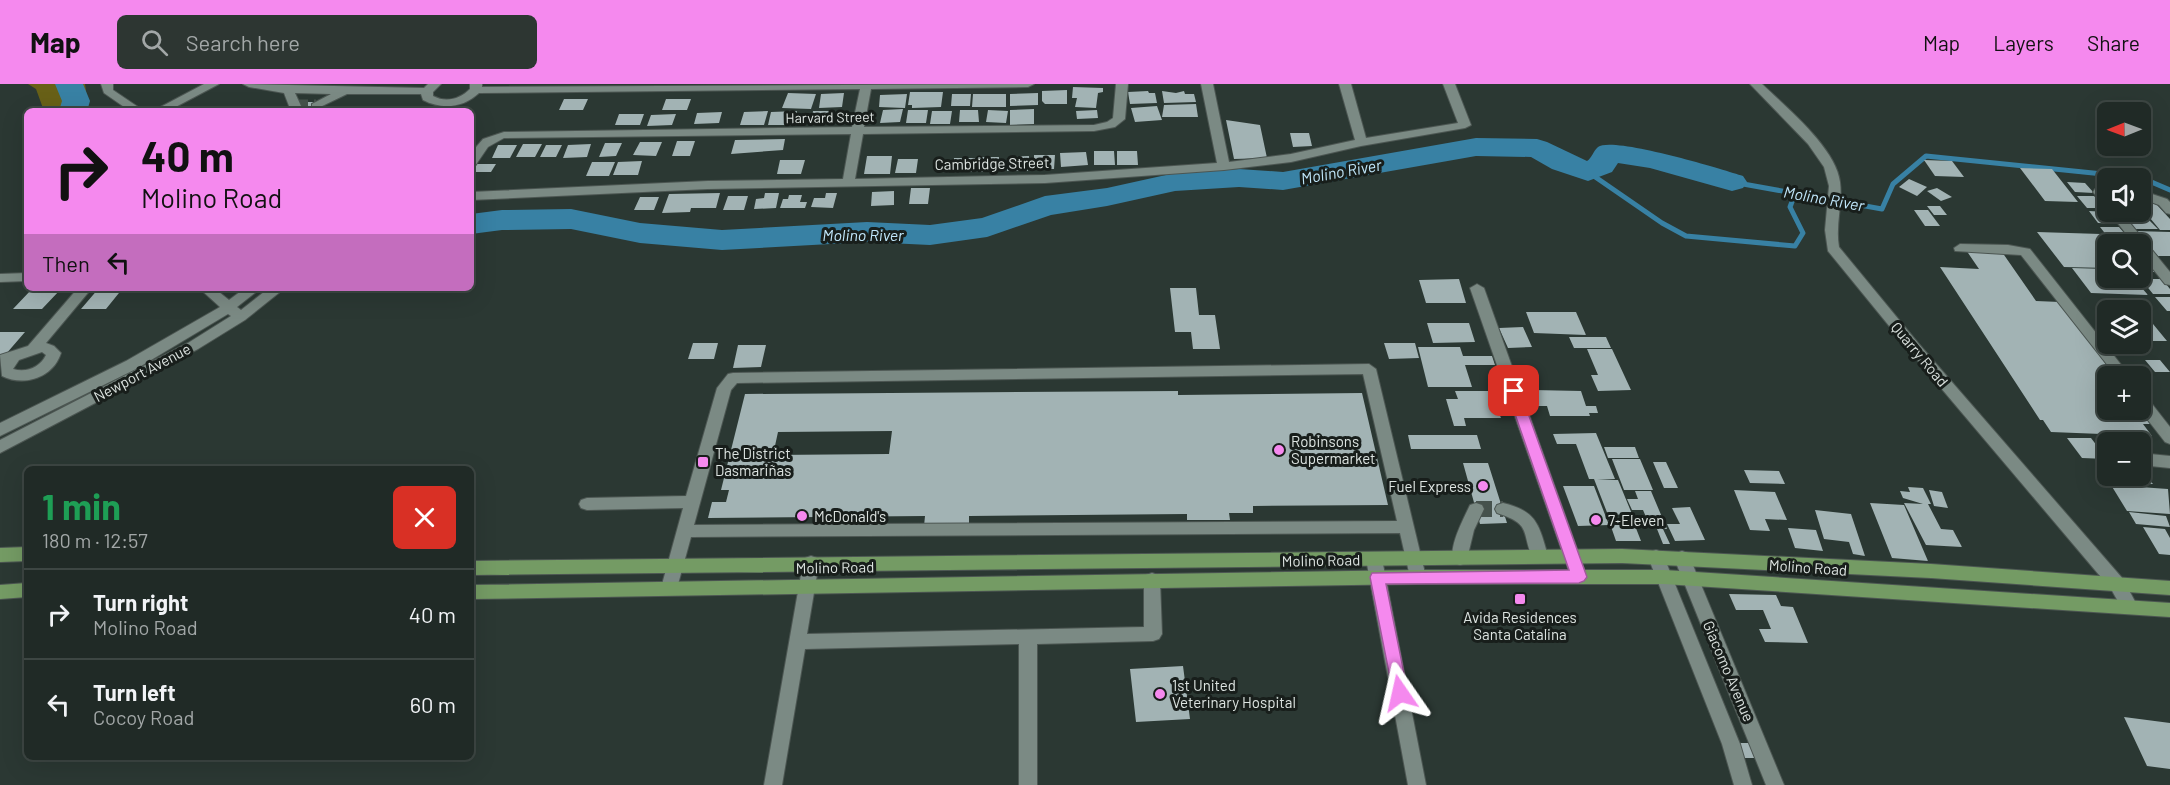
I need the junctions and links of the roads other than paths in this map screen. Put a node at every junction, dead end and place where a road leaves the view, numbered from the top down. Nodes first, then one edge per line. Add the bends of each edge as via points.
1 (107, 84) edge
2 (213, 84) edge
3 (249, 84) edge
4 (1028, 84) edge
5 (1122, 84) edge
6 (1208, 84) edge
7 (1345, 84) edge
8 (1449, 84) edge
9 (1756, 84) edge
10 (866, 85) edge
11 (679, 86) edge
12 (476, 87) edge
13 (288, 90) junction
14 (346, 90) junction
15 (430, 97) edge
16 (459, 101) junction
17 (296, 106) dead end
18 (316, 106) dead end
19 (134, 108) edge
20 (165, 108) edge
21 (454, 108) edge
22 (858, 132) junction
23 (1361, 142) junction
24 (474, 158) edge
25 (1224, 166) junction
26 (848, 183) junction
27 (474, 196) edge
28 (2151, 198) edge
29 (2170, 210) edge
30 (2123, 222) edge
31 (1960, 248) dead end
32 (24, 268) edge
33 (0, 269) edge
34 (0, 278) edge
35 (24, 278) edge
36 (2170, 281) edge
37 (1477, 288) dead end
38 (82, 291) edge
39 (210, 291) edge
40 (250, 291) edge
41 (273, 292) edge
42 (235, 312) junction
43 (33, 349) junction
44 (6, 359) edge
45 (2115, 366) edge
46 (2151, 413) edge
47 (0, 430) edge
48 (2170, 438) edge
49 (0, 447) edge
50 (2151, 460) edge
51 (2170, 462) edge
52 (692, 502) junction
53 (587, 504) dead end
54 (1476, 509) dead end
55 (1503, 509) tunnel mouth
56 (1406, 527) junction
57 (684, 531) junction
58 (24, 554) edge
59 (0, 555) edge
60 (1540, 556) junction
61 (1572, 556) junction
62 (1656, 557) junction
63 (1460, 558) junction
64 (1682, 558) junction
65 (1374, 559) junction
66 (1413, 559) junction
67 (812, 563) junction
68 (675, 565) junction
69 (474, 568) edge
70 (1377, 577) junction
71 (1418, 577) junction
72 (1579, 577) junction
73 (1664, 577) junction
74 (1690, 578) junction
75 (1152, 580) junction
76 (2117, 584) junction
77 (808, 585) junction
78 (669, 588) junction
79 (2170, 588) edge
80 (474, 592) edge
81 (2130, 607) junction
82 (2170, 610) edge
83 (1028, 637) junction
84 (797, 642) junction
85 (773, 785) edge
86 (1028, 785) edge
87 (1417, 785) edge
88 (1743, 785) edge
89 (1775, 785) edge

1 - 19 street via 108,91
2 - 20 street
3 - 13 street
4 - 10 street
5 - 22 street, Harvard Street via 1119,119 1111,125
6 - 25 street
7 - 23 street
8 - 23 street, Cambridge Street via 1465,125
9 - 76 street, Quarry Road via 1822,154 1834,178 1830,237 1833,248
10 - 11 street
10 - 22 street
11 - 12 street
12 - 16 street
13 - 14 street
13 - 17 street
14 - 15 street
14 - 18 street
15 - 16 street via 442,103
16 - 21 street
22 - 24 street, Harvard Street via 504,135 482,143
22 - 26 street
23 - 25 street, Cambridge Street via 1292,158
25 - 26 street, Cambridge Street via 1045,178
26 - 27 street, Cambridge Street
28 - 29 street
30 - 36 street
31 - 45 street via 2020,250 2030,256
32 - 33 street
34 - 35 street
37 - 61 street
38 - 43 street
39 - 42 street
40 - 42 street, Newport Avenue
41 - 42 street, Newport Avenue
42 - 47 street, Newport Avenue
42 - 49 street, Newport Avenue via 193,346
43 - 44 street
43 - 44 street via 51,350 54,357 39,371 10,375
46 - 48 street
50 - 51 street
52 - 53 street
52 - 56 street via 724,388 741,376 1369,369
52 - 57 street
54 - 63 street
55 - 60 street via 1519,512 1530,523
56 - 57 street
56 - 66 street
57 - 68 street
58 - 59 main road
60 - 61 main road, Molino Road
60 - 63 main road, Molino Road
61 - 62 main road, Molino Road
61 - 72 street
62 - 64 main road, Molino Road
62 - 73 street, Giacomo Avenue
63 - 66 main road, Molino Road
64 - 74 street, Giacomo Avenue
64 - 76 main road, Molino Road
65 - 66 main road, Molino Road
65 - 67 main road, Molino Road
65 - 70 street
66 - 71 street
67 - 68 main road, Molino Road
67 - 77 street
68 - 69 main road, Molino Road
68 - 78 street
70 - 71 main road, Molino Road
70 - 75 main road, Molino Road
70 - 87 street
71 - 72 main road, Molino Road
72 - 73 main road, Molino Road
73 - 74 main road, Molino Road
73 - 88 street, Giacomo Avenue via 1731,744
74 - 81 main road, Molino Road
74 - 89 street, Giacomo Avenue
75 - 77 main road, Molino Road
75 - 83 street via 1153,634
76 - 79 main road, Molino Road
76 - 81 street, Quarry Road
77 - 78 main road, Molino Road
77 - 84 street
78 - 80 main road, Molino Road
81 - 82 main road, Molino Road
83 - 84 street
83 - 86 street
84 - 85 street

